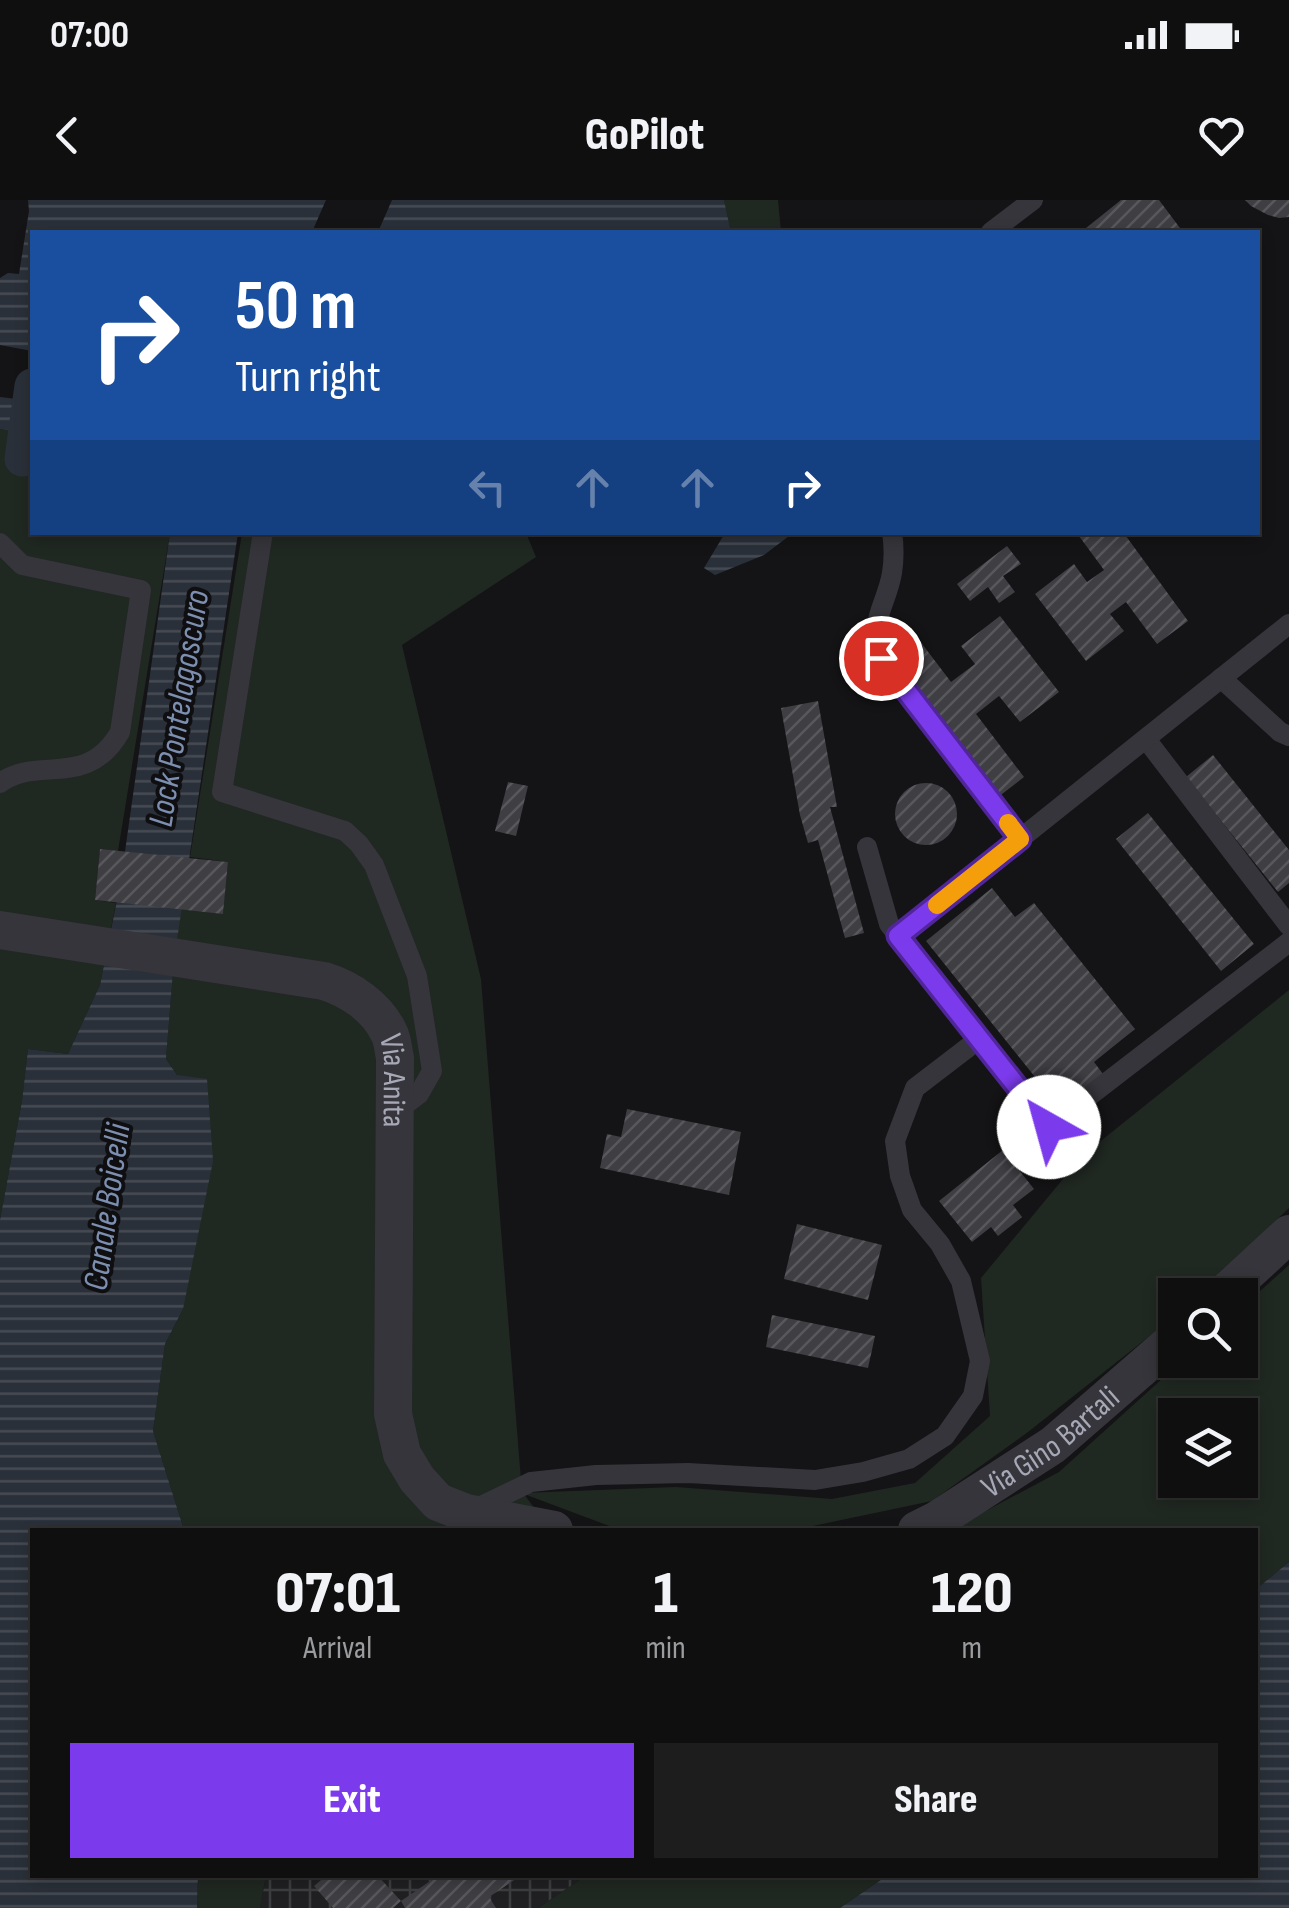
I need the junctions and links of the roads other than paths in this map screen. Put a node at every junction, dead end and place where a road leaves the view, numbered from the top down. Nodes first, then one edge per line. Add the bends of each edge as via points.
1 (1032, 200) edge
2 (994, 230) edge
3 (263, 535) edge
4 (892, 535) edge
5 (0, 543) edge
6 (1289, 624) edge
7 (1221, 678) junction
8 (1289, 736) edge
9 (1146, 738) junction
10 (0, 783) edge
11 (1020, 839) junction
12 (866, 848) dead end
13 (1289, 926) edge
14 (0, 930) edge
15 (898, 936) junction
16 (1289, 942) edge
17 (979, 1039) junction
18 (394, 1113) junction
19 (1289, 1234) edge
20 (1241, 1278) edge
21 (1158, 1354) edge
22 (466, 1513) junction
23 (544, 1528) edge
24 (921, 1528) edge

1 - 2 lane
3 - 18 lane via 222,792 345,831 374,865 417,976 432,1070 419,1094
4 - 11 lane via 892,575 874,639 881,658
5 - 10 lane via 22,564 141,590 120,732 112,747 74,767
6 - 7 lane
7 - 8 lane
7 - 9 lane
9 - 11 lane
9 - 13 lane
11 - 15 lane
12 - 15 lane
14 - 18 street, Via Anita via 340,986 377,1014 390,1034
15 - 17 lane
16 - 17 lane via 1049,1127
17 - 22 lane via 915,1088 895,1140 912,1210 962,1281 980,1361 973,1396 945,1436 909,1459 816,1480 596,1475 532,1482
18 - 22 street, Via Anita via 392,1414 402,1454 417,1478 438,1502
19 - 20 street
21 - 24 street, Via Gino Bartali via 1052,1445
22 - 23 street, Via Anita

